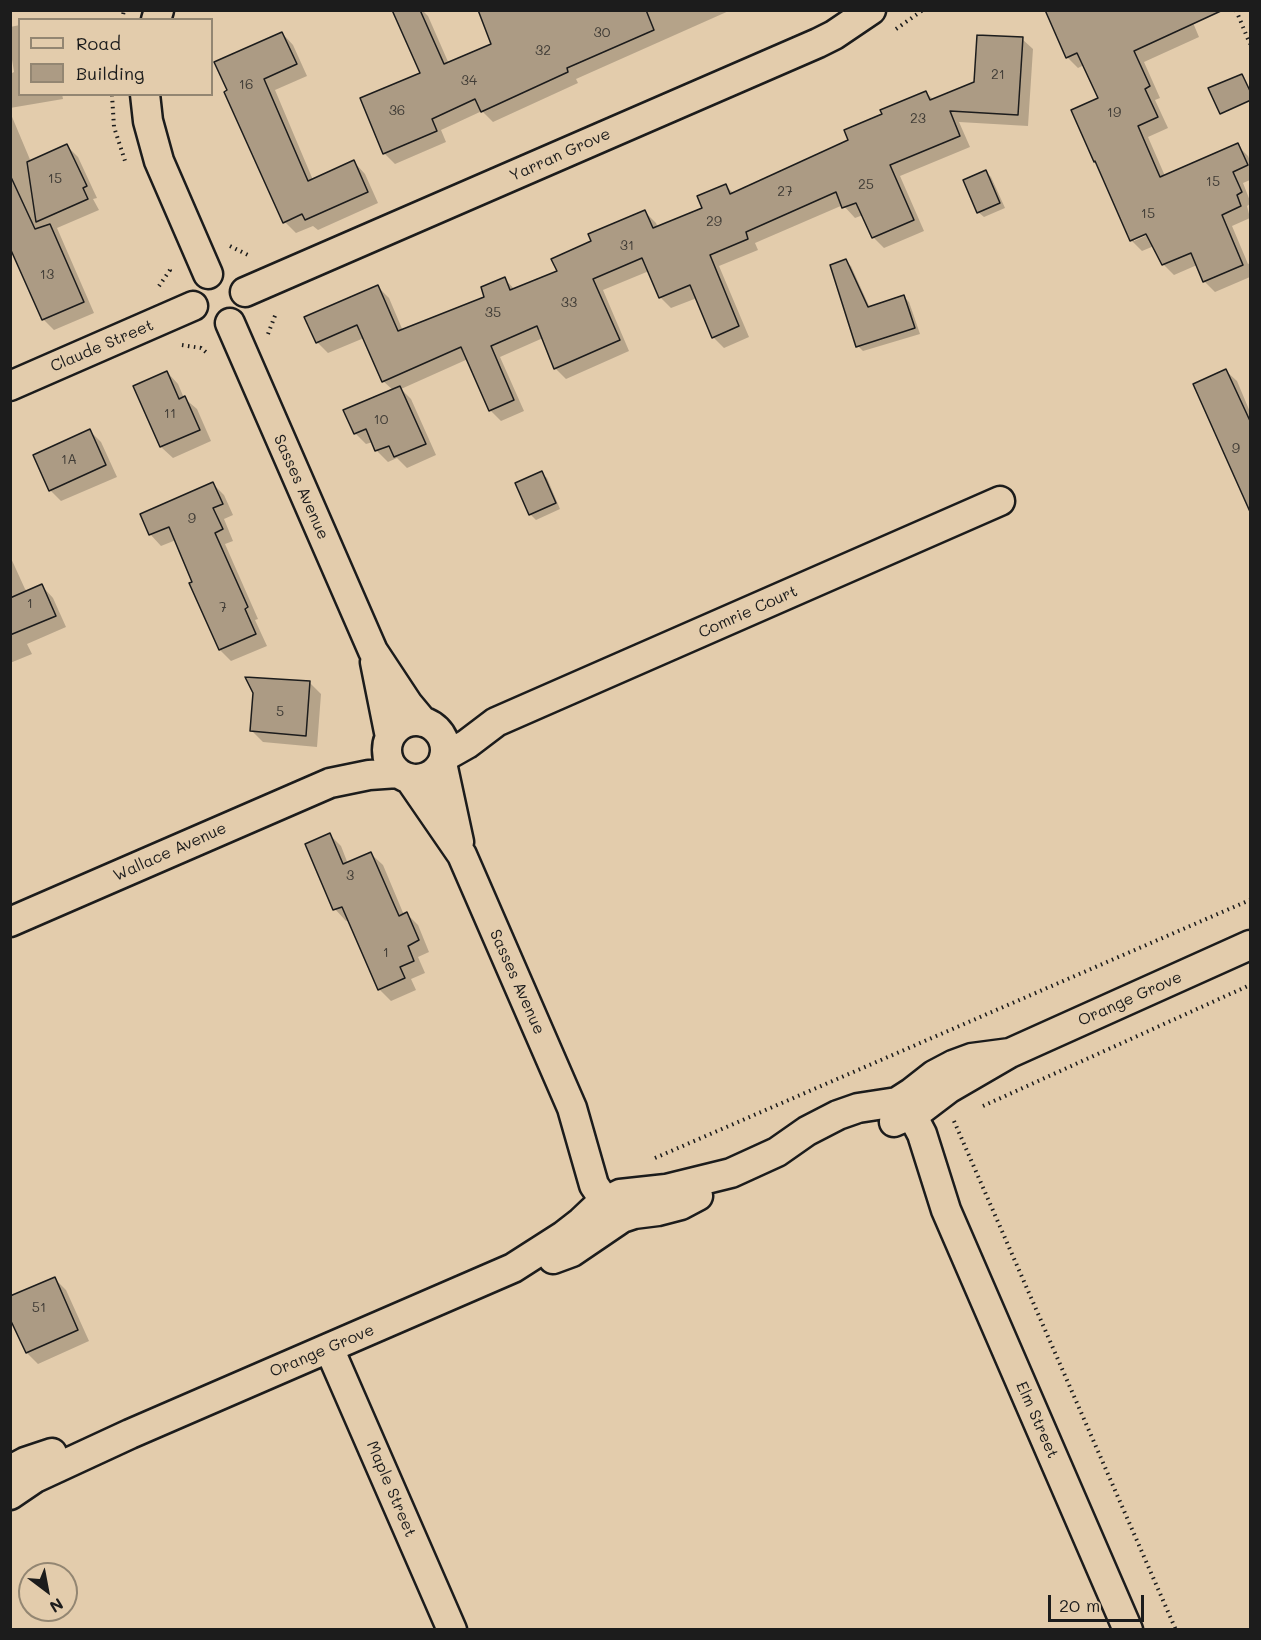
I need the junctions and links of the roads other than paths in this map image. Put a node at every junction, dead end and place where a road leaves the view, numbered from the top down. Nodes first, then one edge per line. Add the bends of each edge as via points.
1 (871, 10) edge
2 (145, 96) edge
3 (208, 274) junction
4 (245, 292) junction
5 (193, 306) junction
6 (230, 323) junction
7 (10, 386) edge
8 (1000, 501) dead end
9 (372, 651) junction
10 (389, 739) junction
11 (437, 743) junction
12 (404, 775) junction
13 (330, 783) junction
14 (462, 855) junction
15 (10, 922) edge
16 (1251, 945) edge
17 (902, 1113) junction
18 (616, 1204) junction
19 (329, 1348) junction
20 (130, 1434) junction
21 (10, 1470) edge
22 (10, 1495) edge
23 (452, 1629) edge
24 (1128, 1629) edge

1 - 4 street, Yarran Grove via 818,43
2 - 3 street via 159,161
3 - 4 street via 231,274
3 - 5 street via 196,284
4 - 6 street via 244,307
5 - 6 street via 204,321
5 - 7 street, Claude Street
6 - 9 street, Sasses Avenue
8 - 11 street, Comrie Court via 496,722 467,744
9 - 10 street, Sasses Avenue
9 - 11 street, Sasses Avenue
10 - 11 street via 393,731 410,721
10 - 12 street via 389,761
10 - 13 street, Wallace Avenue
11 - 12 street via 428,776
11 - 14 street, Sasses Avenue
12 - 13 street, Wallace Avenue via 369,775
12 - 14 street, Sasses Avenue
13 - 15 street, Wallace Avenue
14 - 18 street, Sasses Avenue via 572,1108 615,1177
16 - 17 street, Orange Grove via 1010,1053 953,1065 911,1093
17 - 18 street, Orange Grove via 858,1108 838,1114 681,1204
17 - 24 street, Elm Street via 904,1141 946,1210
18 - 19 street, Orange Grove via 572,1252 513,1268
19 - 20 street, Orange Grove
19 - 23 street, Maple Street
20 - 21 street, Orange Grove via 46,1454
20 - 22 street, Orange Grove via 35,1478

